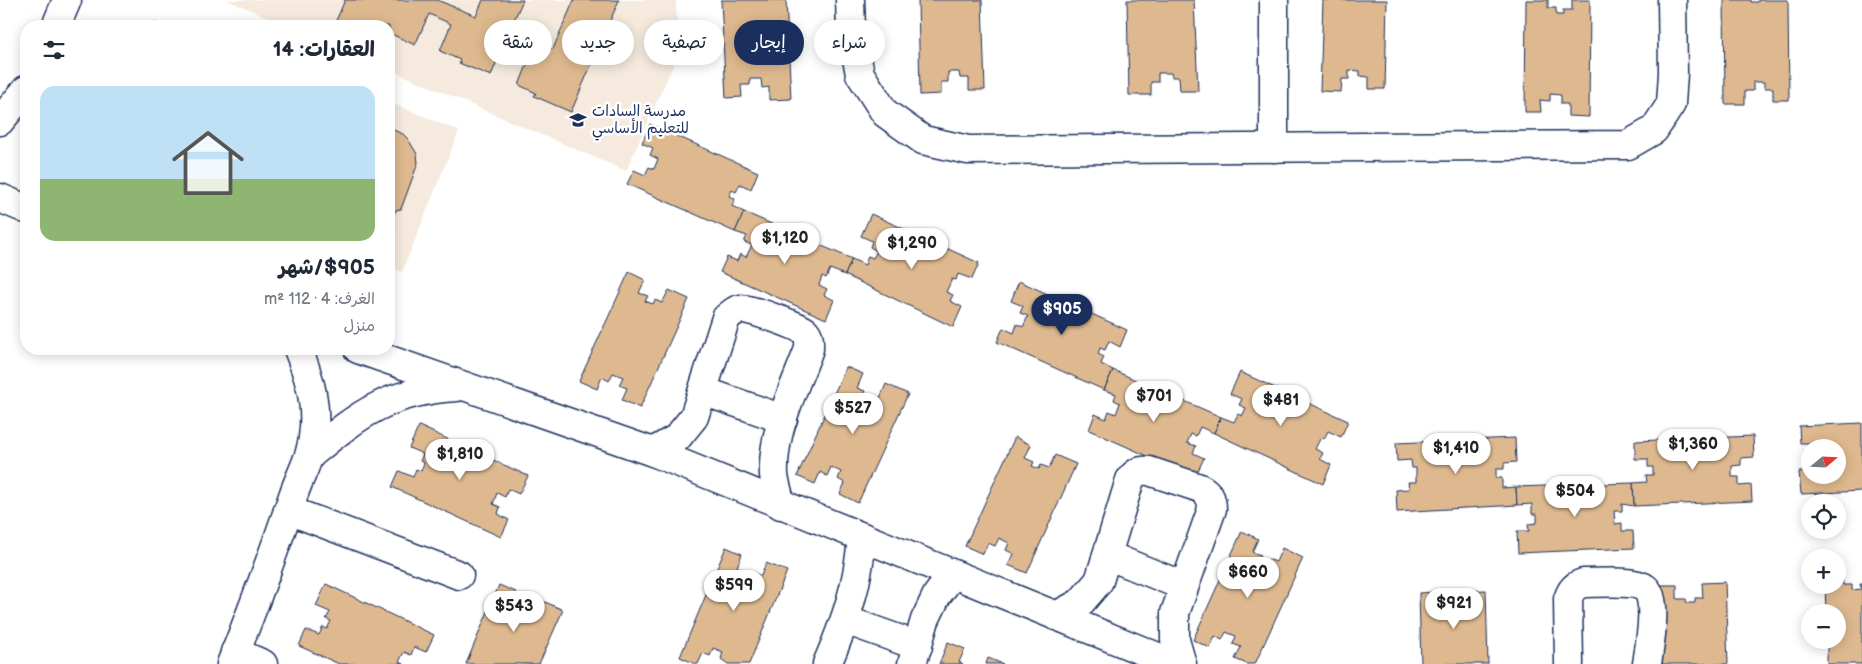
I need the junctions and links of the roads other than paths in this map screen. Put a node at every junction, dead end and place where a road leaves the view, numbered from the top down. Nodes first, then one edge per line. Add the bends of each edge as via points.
1 (67, 0) edge
2 (850, 0) edge
3 (1274, 0) edge
4 (1672, 0) edge
5 (59, 20) edge
6 (20, 97) edge
7 (0, 121) edge
8 (1274, 148) junction
9 (0, 198) edge
10 (20, 206) edge
11 (301, 355) edge
12 (375, 355) edge
13 (464, 386) junction
14 (703, 392) junction
15 (783, 419) junction
16 (653, 452) junction
17 (310, 455) junction
18 (781, 504) junction
19 (288, 510) junction
20 (862, 537) junction
21 (1107, 555) junction
22 (953, 574) junction
23 (459, 575) dead end
24 (1183, 586) junction
25 (1056, 616) junction
26 (846, 620) junction
27 (915, 655) edge
28 (233, 658) edge
29 (263, 664) edge
30 (827, 664) edge
31 (1175, 664) edge
32 (1182, 664) edge
33 (1569, 664) edge
34 (1647, 664) edge

1 - 5 street
2 - 8 street via 851,29 860,74 885,113 923,140 968,150
3 - 8 street
4 - 8 street via 1671,104 1654,130 1628,145
6 - 7 street
9 - 10 street
11 - 17 street via 314,407
12 - 13 street
13 - 16 street
13 - 17 street via 409,393 382,403 358,417
14 - 15 street
14 - 15 street via 726,318 733,312 741,309 751,311 796,326 805,331 810,340 809,349
14 - 16 street via 694,417 677,438
15 - 18 street via 775,447 774,466
16 - 18 street
17 - 19 street
18 - 20 street
19 - 23 street
19 - 28 street
20 - 22 street
20 - 26 street via 858,575
21 - 24 street
21 - 24 street via 1134,474 1149,471 1200,488 1212,500 1212,509
21 - 25 street via 1099,581 1080,602
22 - 25 street
22 - 27 street via 925,620
24 - 32 street via 1175,613 1175,640
25 - 31 street
26 - 27 street
26 - 30 street
28 - 29 street
33 - 34 street via 1568,599 1570,591 1583,583 1636,584 1646,588 1652,596 1653,606

